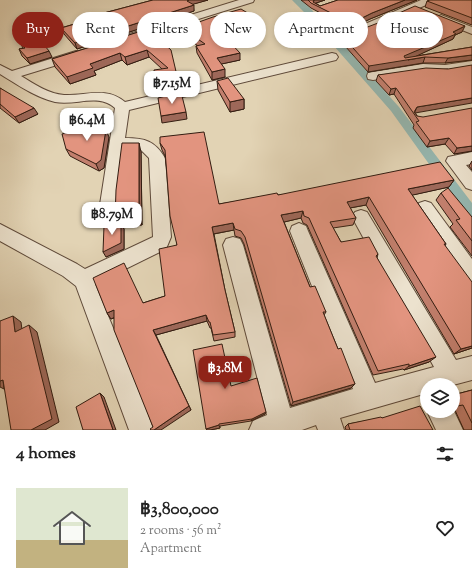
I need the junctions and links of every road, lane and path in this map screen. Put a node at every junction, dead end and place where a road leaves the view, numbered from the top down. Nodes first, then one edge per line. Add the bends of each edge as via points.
1 (249, 0) edge
2 (429, 0) edge
3 (414, 7) junction
4 (375, 22) joint
5 (368, 26) edge
6 (472, 31) edge
7 (129, 38) edge
8 (86, 52) edge
9 (332, 57) dead end
10 (472, 65) edge
11 (445, 69) junction
12 (6, 72) edge
13 (373, 76) dead end
14 (460, 80) edge
15 (122, 107) junction
16 (118, 143) junction
17 (472, 158) edge
18 (472, 184) edge
19 (425, 208) dead end
20 (108, 211) dead end
21 (361, 217) dead end
22 (299, 231) dead end
23 (0, 232) edge
24 (233, 245) dead end
25 (472, 275) edge
26 (83, 280) junction
27 (461, 371) edge
28 (441, 378) edge
29 (420, 385) edge
30 (369, 398) junction
31 (444, 418) edge
32 (327, 420) edge
33 (272, 426) edge
34 (142, 430) edge
35 (450, 430) edge

1 - 7 street
2 - 3 street
3 - 4 street
3 - 6 street
4 - 5 street
8 - 12 street
9 - 15 street
10 - 11 street
11 - 13 street via 423,68
11 - 14 street
12 - 15 street via 53,98 99,96 116,101
15 - 16 street
16 - 20 street
16 - 26 street via 143,144 152,149 157,158 162,237 159,244
17 - 18 street via 454,161
19 - 25 street
21 - 27 street
22 - 30 street
23 - 26 street via 70,270
24 - 33 street
26 - 34 street
27 - 28 street
29 - 30 street
30 - 32 street
31 - 35 street
32 - 33 street

